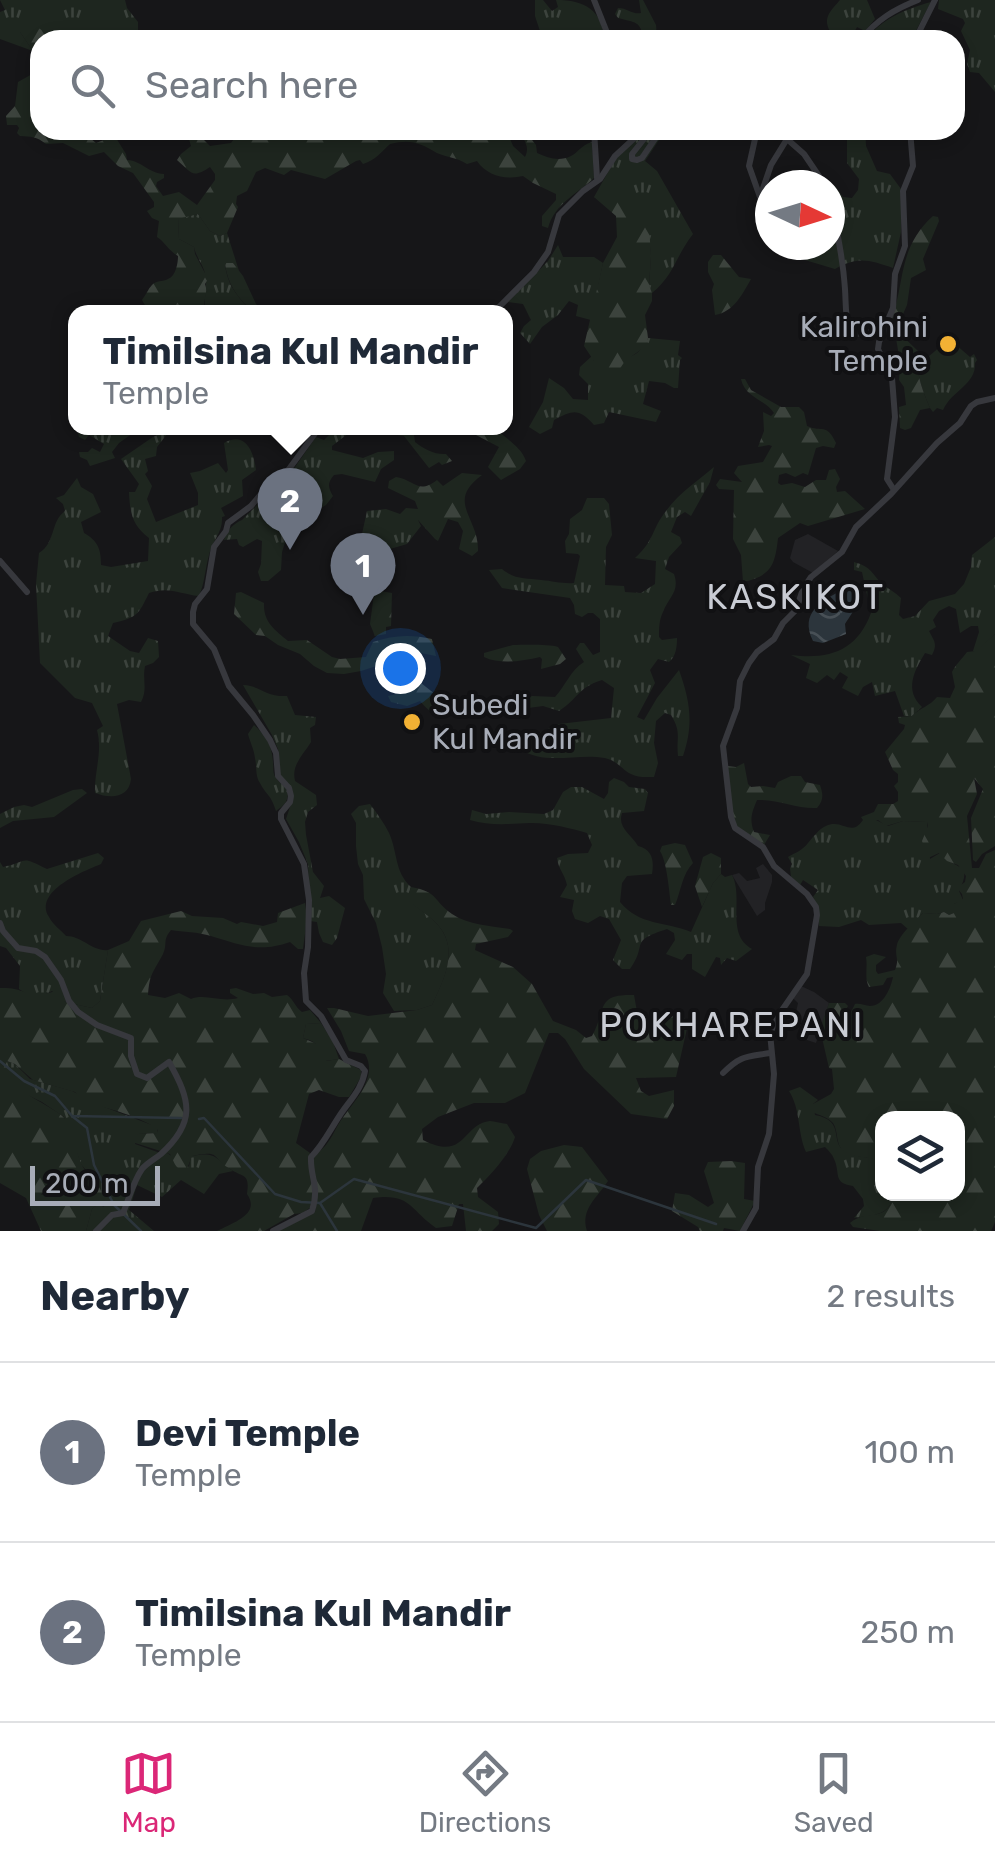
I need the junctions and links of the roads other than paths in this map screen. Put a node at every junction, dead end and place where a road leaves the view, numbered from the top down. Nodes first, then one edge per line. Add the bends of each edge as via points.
1 (594, 0) edge
2 (918, 0) edge
3 (936, 0) edge
4 (606, 30) edge
5 (869, 30) edge
6 (920, 30) edge
7 (594, 140) edge
8 (632, 140) edge
9 (643, 140) edge
10 (654, 140) edge
11 (755, 140) edge
12 (785, 140) edge
13 (793, 140) edge
14 (911, 140) edge
15 (815, 170) edge
16 (600, 179) junction
17 (842, 260) edge
18 (501, 305) edge
19 (879, 337) junction
20 (995, 398) edge
21 (315, 435) edge
22 (894, 490) junction
23 (0, 561) edge
24 (26, 592) dead end
25 (0, 923) edge
26 (770, 1053) junction
27 (723, 1073) dead end
28 (96, 1231) edge
29 (273, 1231) edge
30 (743, 1231) edge

1 - 4 street
2 - 5 street
3 - 6 street
7 - 16 street
8 - 16 street
9 - 10 street via 632,159 642,158
11 - 12 street via 749,166 760,197
13 - 15 street
14 - 19 street via 913,166 903,191 905,246
16 - 18 street via 559,215 548,252
17 - 19 street via 849,330
19 - 22 street via 892,378 887,479
20 - 22 street via 971,406
21 - 29 street via 289,469 228,523 192,618 229,686 270,740 278,776 291,796 281,819 304,864 306,1001 346,1060 365,1070 354,1098 310,1157 312,1211
22 - 26 street via 811,578 796,610 749,663 723,746 735,828 763,847 816,907 808,968 772,1026
23 - 24 street
25 - 28 street via 18,948 45,956 78,1012 130,1038 136,1074 147,1078 169,1062 181,1084 182,1132 141,1170 123,1213
26 - 27 street via 748,1056
26 - 30 street via 769,1134 758,1166 756,1208

